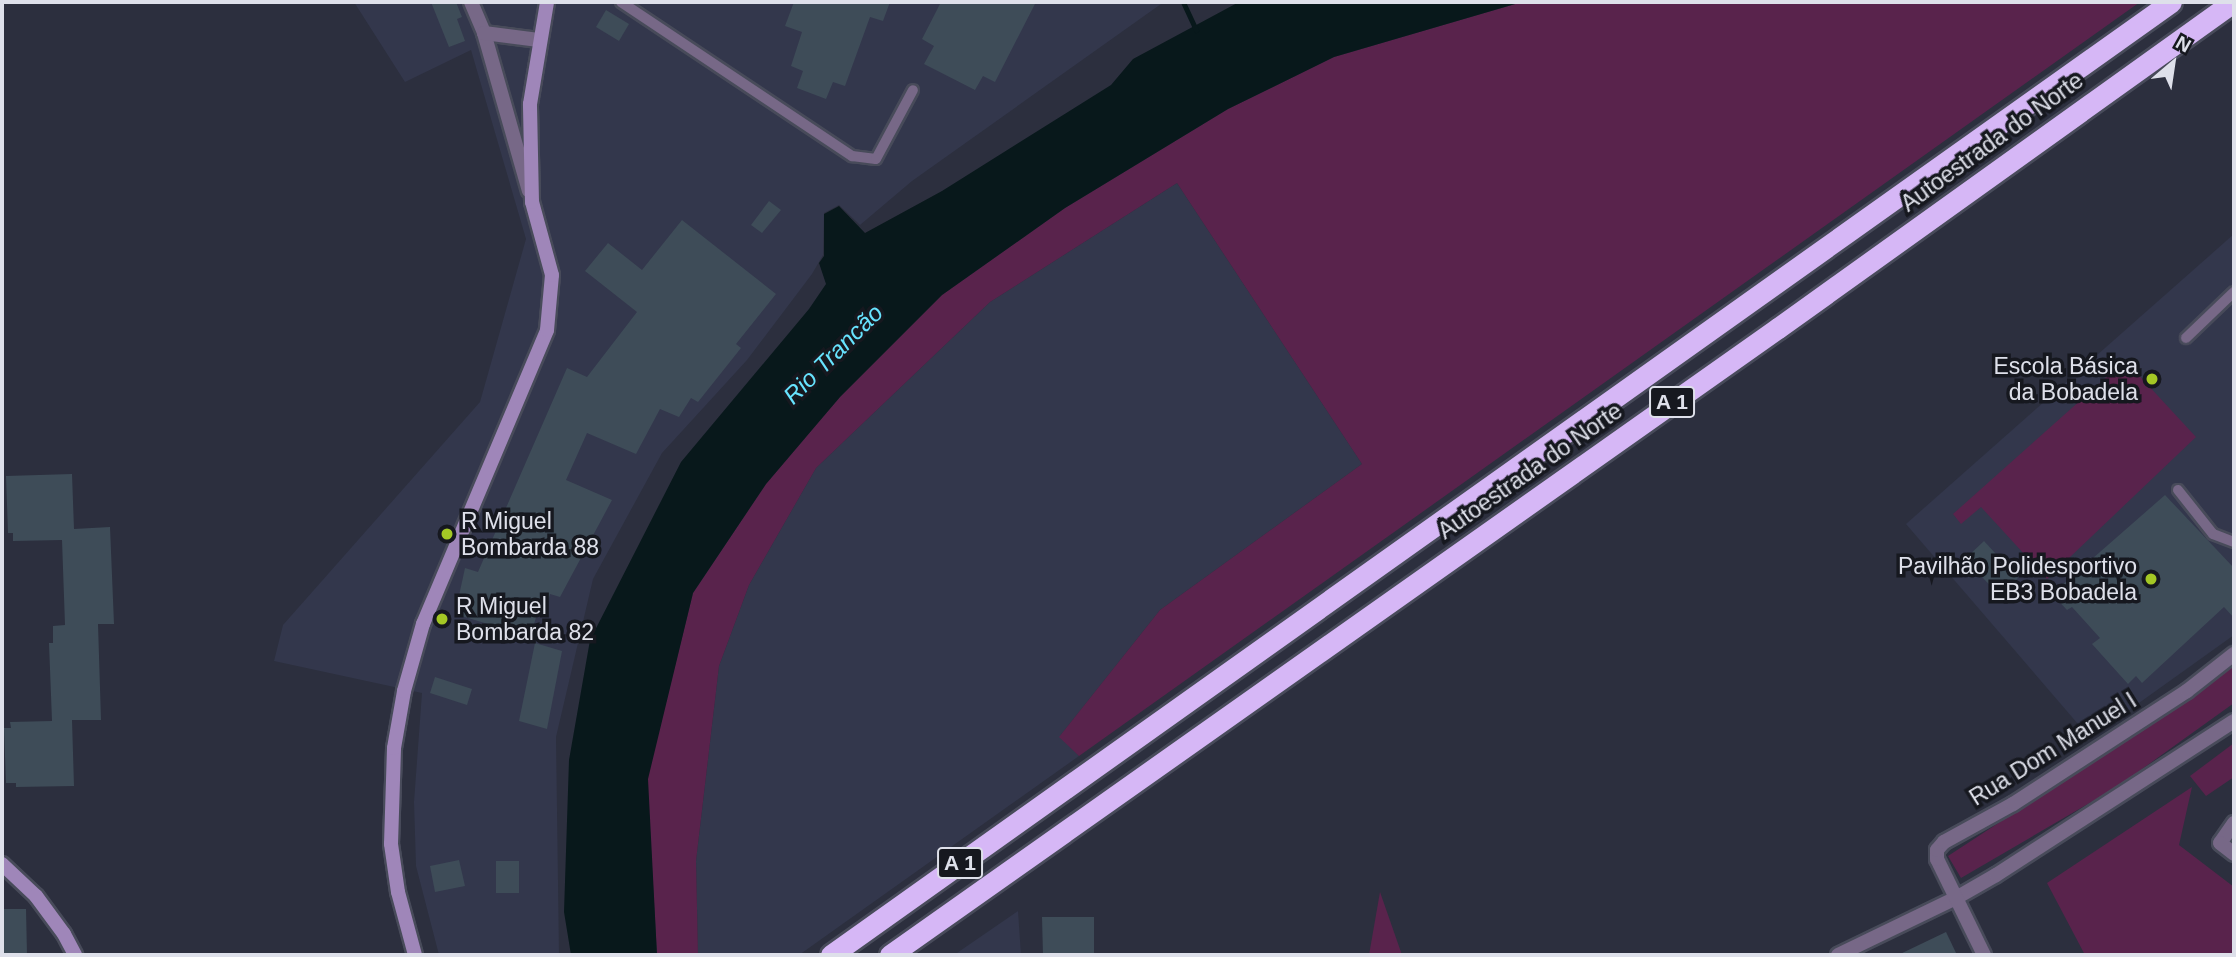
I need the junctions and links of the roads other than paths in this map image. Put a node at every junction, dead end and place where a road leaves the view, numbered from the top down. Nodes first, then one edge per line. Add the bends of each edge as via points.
1 (471, 2) edge
2 (547, 2) edge
3 (621, 2) edge
4 (2171, 2) edge
5 (2233, 2) edge
6 (484, 33) junction
7 (540, 40) junction
8 (913, 90) dead end
9 (532, 202) junction
10 (2234, 292) edge
11 (2186, 338) dead end
12 (2178, 490) dead end
13 (2234, 542) edge
14 (2234, 654) edge
15 (2234, 721) edge
16 (2234, 823) edge
17 (2234, 853) edge
18 (2, 864) edge
19 (1956, 898) junction
20 (75, 955) edge
21 (415, 955) edge
22 (831, 955) edge
23 (890, 955) edge
24 (1838, 955) edge
25 (1984, 955) edge

1 - 6 street
2 - 7 main road
3 - 8 lane via 852,156 876,159
4 - 22 highway, Autoestrada do Norte / A 1
5 - 23 highway, Autoestrada do Norte / A 1
6 - 7 street
6 - 9 street
7 - 9 main road via 530,104
9 - 21 main road via 552,275 547,330 423,624 394,748 391,844
10 - 11 lane
12 - 13 lane via 2213,534
14 - 19 street, Rua Dom Manuel I via 2187,691 2024,797 1944,842 1937,859
15 - 19 street via 2076,826
16 - 17 street via 2220,843
18 - 20 main road via 36,896
19 - 24 street
19 - 25 street, Rua Dom Manuel I

